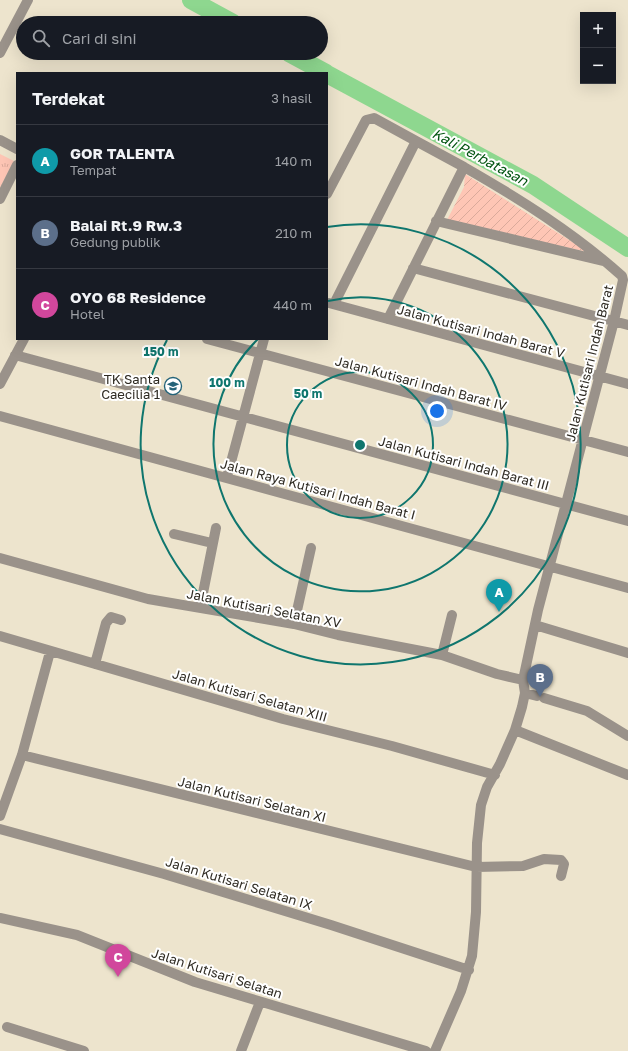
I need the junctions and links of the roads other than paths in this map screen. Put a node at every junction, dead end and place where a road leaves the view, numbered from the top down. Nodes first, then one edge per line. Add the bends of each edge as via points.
1 (28, 0) edge
2 (17, 16) edge
3 (16, 18) edge
4 (4, 36) edge
5 (0, 54) edge
6 (0, 140) edge
7 (416, 141) junction
8 (16, 148) edge
9 (16, 167) edge
10 (464, 167) junction
11 (328, 192) edge
12 (0, 199) edge
13 (436, 221) junction
14 (605, 261) junction
15 (413, 268) junction
16 (330, 303) edge
17 (388, 319) junction
18 (614, 321) junction
19 (628, 325) edge
20 (23, 340) edge
21 (211, 340) edge
22 (264, 340) edge
23 (260, 353) junction
24 (15, 355) junction
25 (600, 376) junction
26 (0, 384) edge
27 (628, 384) edge
28 (0, 416) edge
29 (243, 417) junction
30 (583, 440) junction
31 (628, 452) edge
32 (227, 477) junction
33 (566, 504) junction
34 (628, 521) edge
35 (216, 528) dead end
36 (174, 534) dead end
37 (212, 543) junction
38 (311, 548) dead end
39 (0, 558) edge
40 (550, 565) junction
41 (628, 588) edge
42 (200, 608) junction
43 (452, 615) dead end
44 (120, 620) dead end
45 (294, 624) junction
46 (535, 624) junction
47 (0, 636) edge
48 (50, 652) junction
49 (628, 652) edge
50 (442, 655) junction
51 (95, 664) junction
52 (524, 680) junction
53 (525, 693) junction
54 (515, 730) junction
55 (628, 736) edge
56 (22, 755) junction
57 (495, 775) junction
58 (628, 775) edge
59 (0, 816) edge
60 (0, 829) edge
61 (476, 867) junction
62 (561, 876) dead end
63 (0, 918) edge
64 (469, 970) junction
65 (260, 1002) junction
66 (7, 1027) dead end
67 (84, 1051) edge
68 (241, 1051) edge
69 (426, 1051) edge
70 (435, 1051) edge

1 - 2 street
3 - 4 street
4 - 5 street
6 - 8 street
7 - 10 street, Jalan Kutisari Indah Barat
7 - 11 street, Jalan Kutisari Indah Barat via 374,118 366,120
7 - 16 street
9 - 12 street
10 - 13 street
10 - 14 street, Jalan Kutisari Indah Barat via 534,209
13 - 14 street
13 - 15 street
14 - 18 street, Jalan Kutisari Indah Barat via 623,278
15 - 17 street
15 - 18 street
16 - 17 street, Jalan Kutisari Indah Barat V
17 - 25 street, Jalan Kutisari Indah Barat V
18 - 19 street
18 - 25 street, Jalan Kutisari Indah Barat
20 - 24 street
21 - 23 street, Jalan Kutisari Indah Barat IV
22 - 23 street
23 - 29 street
23 - 30 street, Jalan Kutisari Indah Barat IV
24 - 26 street
24 - 29 street, Jalan Kutisari Indah Barat III
25 - 27 street, Jalan Kutisari Indah Barat V
25 - 30 street, Jalan Kutisari Indah Barat
28 - 32 street, Jalan Raya Kutisari Indah Barat I
29 - 32 street
29 - 33 street, Jalan Kutisari Indah Barat III
30 - 31 street, Jalan Kutisari Indah Barat IV
30 - 33 street, Jalan Kutisari Indah Barat
32 - 40 street, Jalan Raya Kutisari Indah Barat I
33 - 34 street, Jalan Kutisari Indah Barat III
33 - 40 street, Jalan Kutisari Indah Barat
35 - 37 street
36 - 37 street
37 - 42 street
38 - 45 street
39 - 42 street, Jalan Kutisari Selatan XV via 98,587
40 - 41 street, Jalan Raya Kutisari Indah Barat I
40 - 46 street, Jalan Kutisari Indah Barat
42 - 45 street, Jalan Kutisari Selatan XV
43 - 50 street
44 - 51 street via 111,618 106,622
45 - 50 street, Jalan Kutisari Selatan XV
46 - 49 street
46 - 52 street, Jalan Kutisari Indah Barat
47 - 48 street, Jalan Kutisari Selatan XIII
48 - 51 street, Jalan Kutisari Selatan XIII
48 - 56 street
50 - 52 street, Jalan Kutisari Selatan XV via 497,674
51 - 57 street, Jalan Kutisari Selatan XIII via 283,719
52 - 53 street, Jalan Kutisari Indah Barat
53 - 54 street, Jalan Kutisari Indah Barat
53 - 55 street via 587,711
54 - 57 street, Jalan Kutisari Indah Barat
54 - 58 street
56 - 59 street
56 - 61 street, Jalan Kutisari Selatan XI
57 - 61 street, Jalan Kutisari Indah Barat via 487,787 481,805
60 - 64 street, Jalan Kutisari Selatan IX via 164,874
61 - 62 street, Jalan Kutisari Selatan XI via 523,866 544,859 558,860 563,862
61 - 64 street, Jalan Kutisari Indah Barat via 475,927
63 - 65 street, Jalan Kutisari Selatan via 77,935 167,972
64 - 70 street, Jalan Kutisari Indah Barat
65 - 68 street
65 - 69 street, Jalan Kutisari Selatan
66 - 67 street

